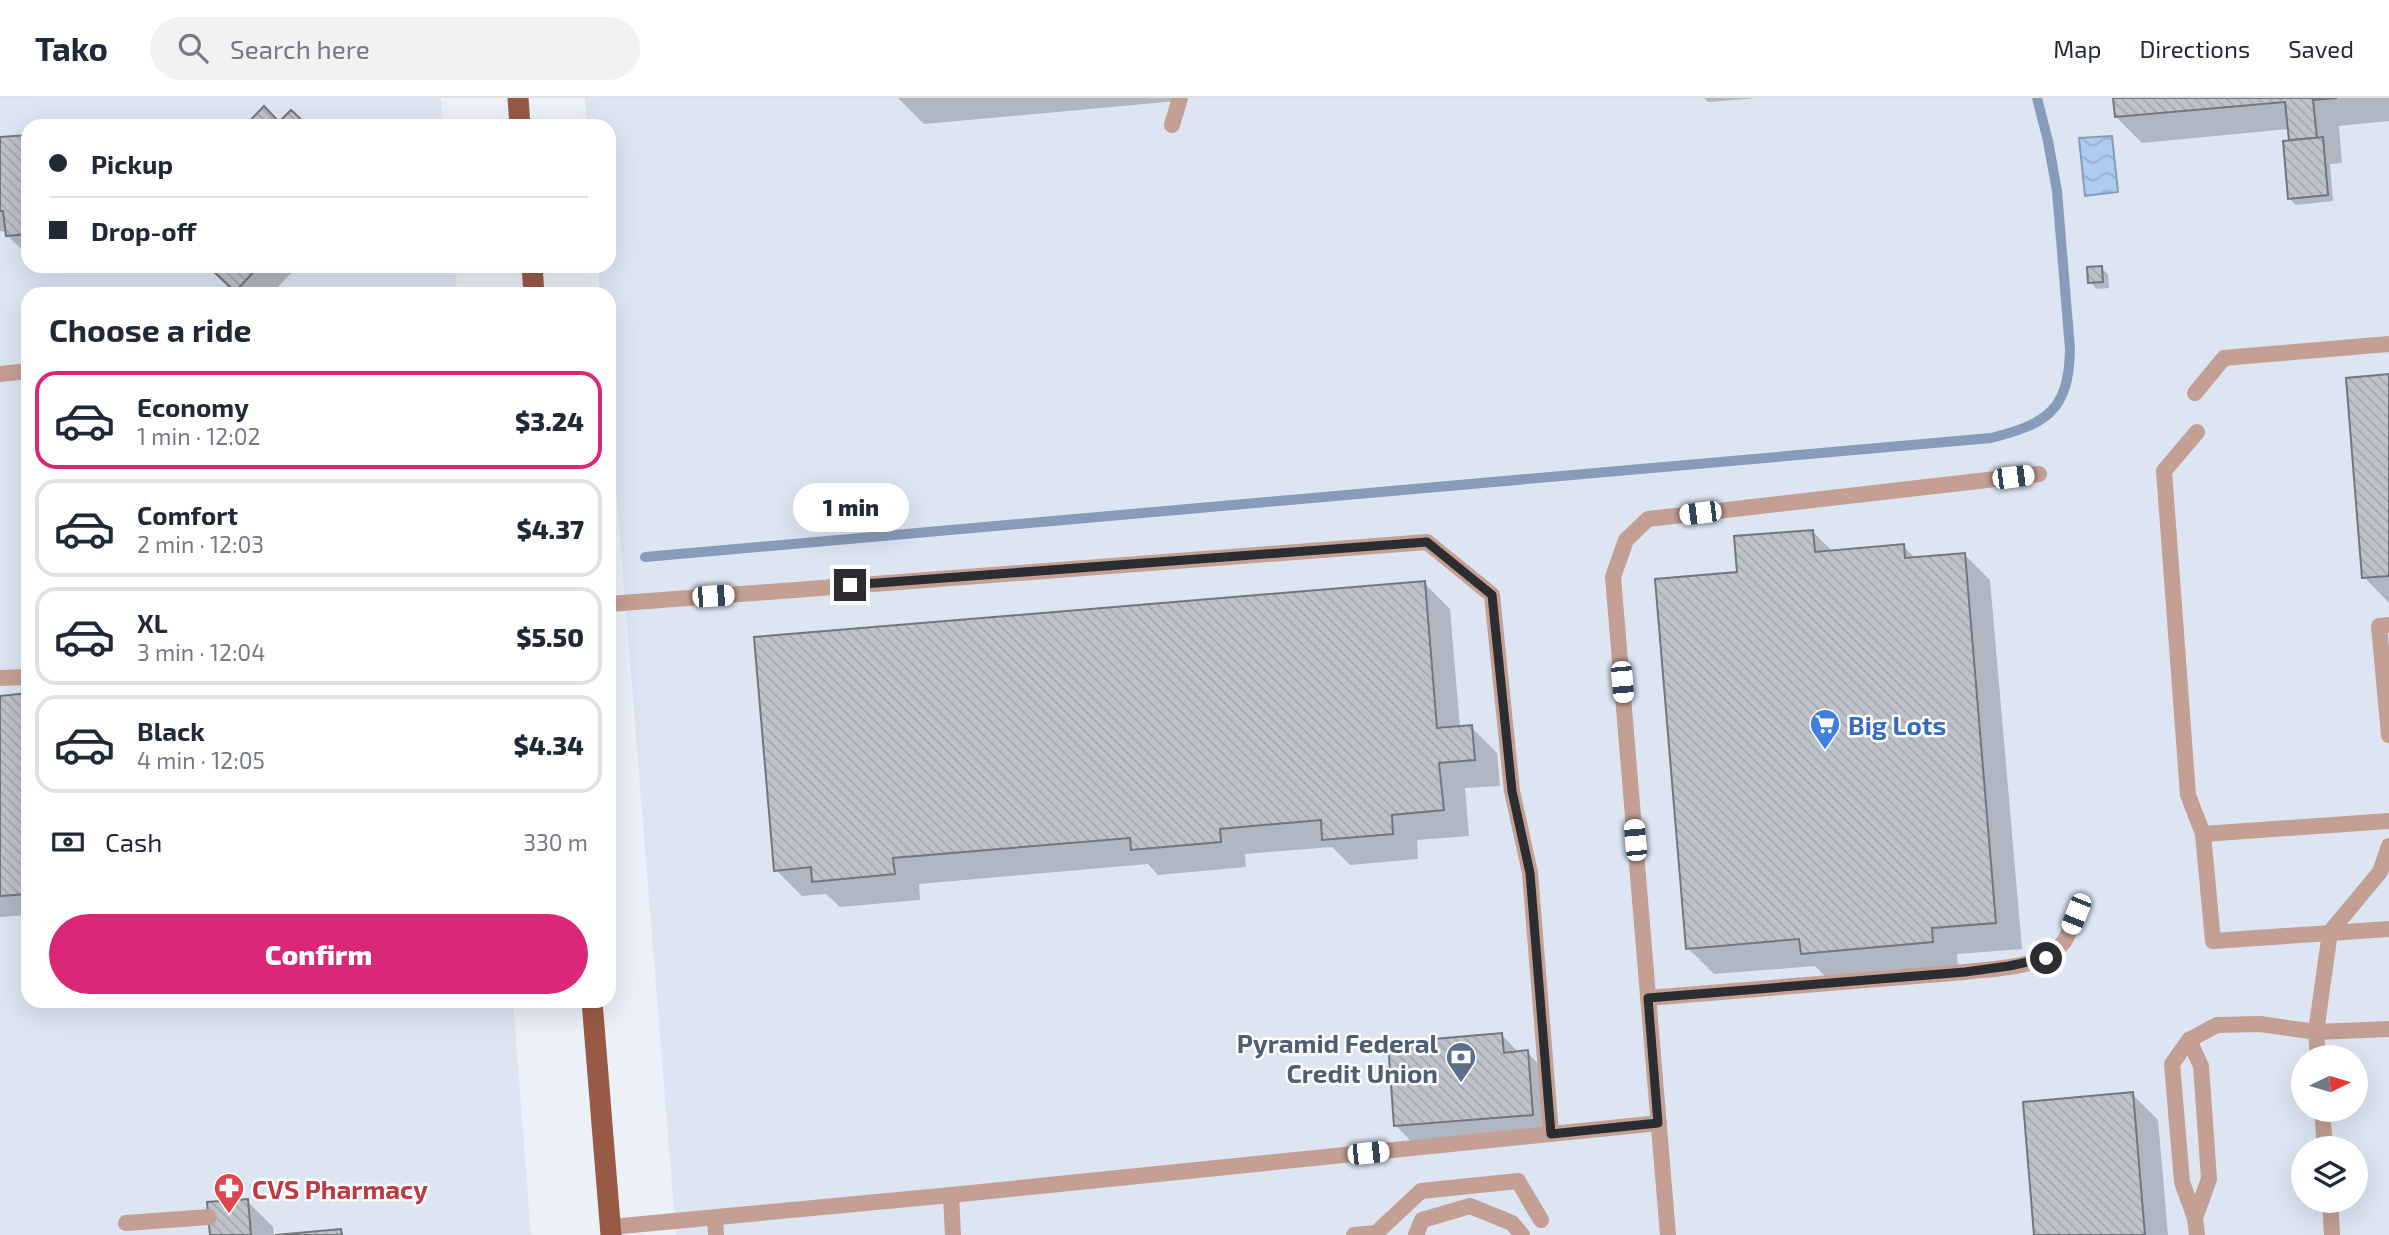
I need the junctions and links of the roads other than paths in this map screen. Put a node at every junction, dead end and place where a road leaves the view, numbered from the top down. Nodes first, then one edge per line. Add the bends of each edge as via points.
1 (518, 98) edge
2 (1180, 98) edge
3 (520, 119) edge
4 (1172, 125) dead end
5 (2389, 344) edge
6 (21, 372) edge
7 (0, 374) edge
8 (2195, 393) dead end
9 (2197, 432) dead end
10 (2039, 474) dead end
11 (616, 603) edge
12 (2389, 625) edge
13 (21, 677) edge
14 (0, 678) edge
15 (2389, 735) edge
16 (2389, 821) edge
17 (2203, 834) junction
18 (2389, 846) edge
19 (2076, 914) dead end
20 (2389, 929) edge
21 (2330, 932) junction
22 (1648, 998) junction
23 (593, 1008) edge
24 (2389, 1028) edge
25 (2316, 1032) junction
26 (2189, 1040) junction
27 (2317, 1045) edge
28 (1658, 1123) junction
29 (1551, 1134) junction
30 (951, 1195) junction
31 (2331, 1213) edge
32 (209, 1217) dead end
33 (715, 1217) junction
34 (1541, 1220) dead end
35 (126, 1223) dead end
36 (2196, 1227) edge
37 (611, 1231) edge
38 (716, 1235) edge
39 (953, 1235) edge
40 (1354, 1235) edge
41 (1416, 1235) edge
42 (1522, 1235) edge
43 (1668, 1235) edge
44 (2333, 1235) edge

1 - 3 main road
2 - 4 lane
5 - 8 lane via 2224,358
6 - 7 lane
9 - 17 lane via 2164,471 2188,795
10 - 22 lane via 1648,519 1626,540 1613,577
11 - 29 lane via 1427,542 1492,595 1512,791 1530,873
12 - 15 lane via 2379,626
13 - 14 lane
16 - 17 lane
17 - 21 lane via 2213,941
18 - 21 lane via 2380,872
19 - 22 lane via 2064,942 2046,958 2009,966
20 - 21 lane
21 - 25 lane
22 - 28 lane
23 - 37 main road
24 - 25 lane
25 - 26 lane via 2260,1024 2217,1025
25 - 27 lane
26 - 36 lane via 2201,1066 2209,1179
26 - 36 lane via 2172,1064 2182,1182
28 - 29 lane
28 - 43 lane
29 - 30 lane
30 - 33 lane
30 - 39 lane
31 - 44 lane
32 - 35 lane
33 - 37 lane
33 - 38 lane
34 - 40 lane via 1518,1181 1421,1191 1376,1233
41 - 42 lane via 1422,1220 1470,1206 1511,1223

